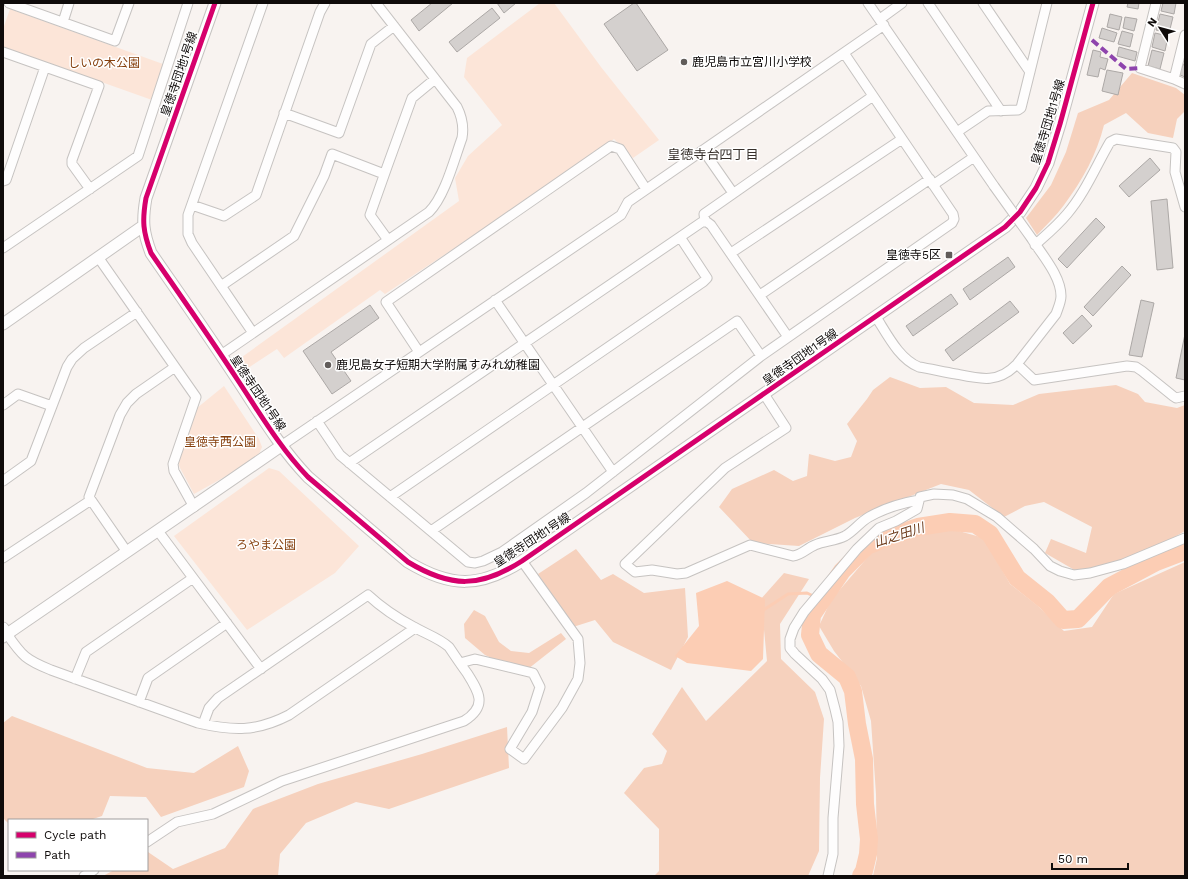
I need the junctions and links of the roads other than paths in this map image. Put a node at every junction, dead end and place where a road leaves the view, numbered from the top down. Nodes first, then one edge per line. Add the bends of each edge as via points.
1 (9, 3) edge
2 (69, 3) edge
3 (129, 3) edge
4 (188, 3) edge
5 (215, 3) edge
6 (263, 3) edge
7 (325, 3) edge
8 (868, 3) edge
9 (902, 3) edge
10 (928, 3) edge
11 (1047, 3) edge
12 (1093, 3) edge
13 (1156, 3) edge
14 (379, 4) edge
15 (985, 4) edge
16 (62, 22) junction
17 (882, 22) junction
18 (394, 26) junction
19 (1185, 34) edge
20 (3, 52) edge
21 (844, 53) junction
22 (45, 67) junction
23 (1030, 72) junction
24 (435, 79) junction
25 (1174, 79) junction
26 (1185, 84) edge
27 (873, 96) junction
28 (1001, 111) junction
29 (284, 113) junction
30 (957, 132) junction
31 (902, 139) junction
32 (703, 150) junction
33 (974, 157) junction
34 (384, 174) junction
35 (3, 182) edge
36 (931, 182) junction
37 (90, 189) junction
38 (646, 189) junction
39 (733, 193) junction
40 (192, 204) junction
41 (1185, 207) edge
42 (705, 222) junction
43 (143, 226) junction
44 (3, 237) edge
45 (680, 237) junction
46 (388, 240) junction
47 (1033, 242) junction
48 (6, 246) edge
49 (731, 253) junction
50 (98, 257) junction
51 (221, 286) junction
52 (760, 296) junction
53 (495, 300) junction
54 (137, 312) junction
55 (876, 317) junction
56 (3, 324) edge
57 (253, 334) junction
58 (788, 337) junction
59 (524, 343) junction
60 (419, 352) junction
61 (221, 355) junction
62 (761, 356) junction
63 (1017, 364) junction
64 (174, 367) junction
65 (553, 385) junction
66 (764, 394) junction
67 (1185, 396) edge
68 (3, 404) edge
69 (52, 406) junction
70 (317, 421) junction
71 (582, 427) junction
72 (281, 446) junction
73 (349, 462) junction
74 (613, 472) junction
75 (3, 481) edge
76 (390, 497) junction
77 (91, 500) junction
78 (919, 500) junction
79 (194, 507) junction
80 (158, 531) junction
81 (431, 531) junction
82 (1185, 538) edge
83 (127, 552) junction
84 (3, 558) edge
85 (522, 561) junction
86 (193, 578) junction
87 (227, 623) junction
88 (415, 628) junction
89 (4, 634) edge
90 (460, 663) junction
91 (261, 668) junction
92 (75, 679) junction
93 (139, 702) junction
94 (203, 724) junction
95 (148, 841) edge
96 (828, 876) edge

1 - 16 street
2 - 16 street
3 - 16 street via 115,41
4 - 37 street via 138,156
5 - 43 street, 皇徳寺団地1号線 via 148,192
6 - 40 street
7 - 29 street
8 - 17 street
9 - 17 street
10 - 28 street
11 - 23 street
12 - 55 street, 皇徳寺団地1号線 via 1048,163 1020,212 992,237
13 - 25 street via 1140,68
14 - 18 street
15 - 23 street
17 - 21 street
17 - 30 street
18 - 24 street
18 - 29 street via 370,44 339,133
19 - 25 street
20 - 22 street
21 - 27 street
21 - 32 street
22 - 35 street via 6,180
22 - 37 street via 99,86 72,160 72,164
23 - 28 street via 1021,108
24 - 34 street via 412,98
24 - 46 street via 457,107 464,130 462,138 444,188 434,207
25 - 26 street
27 - 31 street
27 - 39 street
28 - 30 street via 988,111
29 - 40 street via 256,195 224,216
30 - 33 street
31 - 36 street
31 - 49 street
32 - 38 street
32 - 39 street
33 - 36 street
33 - 47 street, bridge
34 - 46 street via 370,215
34 - 51 street via 332,154 294,236
36 - 52 street
36 - 58 street via 953,214 952,223
37 - 48 street
38 - 53 street via 628,202 621,215
38 - 60 street via 620,148 611,146 386,302
39 - 42 street via 704,214
40 - 51 street via 188,215 188,234
41 - 47 street via 1176,178 1176,152 1173,148 1116,139 1110,142 1070,210 1058,224
42 - 45 street
42 - 49 street via 711,225
43 - 50 street
43 - 61 street, 皇徳寺団地1号線 via 151,253
44 - 48 street
45 - 59 street
45 - 65 street via 707,278
46 - 57 street
47 - 63 street via 1056,275 1061,296 1056,314
49 - 52 street
50 - 54 street
50 - 56 street
51 - 57 street
52 - 58 street
53 - 59 street
53 - 60 street
54 - 64 street
54 - 69 street via 72,359
55 - 63 street via 906,360 919,367 982,379 1002,376
55 - 66 street, 皇徳寺団地1号線
57 - 61 street
58 - 62 street
59 - 65 street
59 - 73 street
60 - 70 street
61 - 72 street, 皇徳寺団地1号線
62 - 71 street via 738,321
62 - 74 street
63 - 67 street via 1034,380 1127,366 1136,367 1176,398
64 - 77 street via 127,403 120,415 89,498
64 - 79 street via 196,397 172,464
65 - 71 street
65 - 76 street
66 - 78 street via 786,428 725,468 625,564 636,572 652,570 677,574 686,573 750,545 798,555 814,545 844,537 868,518 885,509
66 - 85 street, 皇徳寺団地1号線
68 - 69 street via 18,394
69 - 75 street via 32,461
70 - 72 street
70 - 73 street via 340,455
71 - 74 street
71 - 81 street
72 - 79 street
72 - 85 street, 皇徳寺団地1号線 via 308,477 408,562 423,571 465,582 491,578
73 - 76 street
74 - 81 street via 502,552 483,561 468,562
76 - 81 street
77 - 83 street
77 - 84 street
78 - 82 street via 920,497 934,494 967,499 997,517 1050,566 1074,575 1123,564
78 - 96 street via 916,509 879,528 857,549 804,612 790,640 790,648 830,690 838,722 833,854
79 - 80 street
80 - 83 street
80 - 86 street
83 - 89 street
85 - 90 street via 578,639 580,663 578,679 562,708 524,759 510,749 532,712 540,687 533,673 475,659
86 - 87 street
86 - 92 street via 86,652
87 - 91 street
87 - 93 street via 148,678
88 - 90 street via 444,642
88 - 91 street via 381,607 368,595
88 - 94 street via 276,722 233,729
89 - 92 street via 28,660
90 - 95 street via 479,696 476,712 464,720 282,781 213,814 177,822
91 - 94 street via 218,698 209,708
92 - 93 street
93 - 94 street

